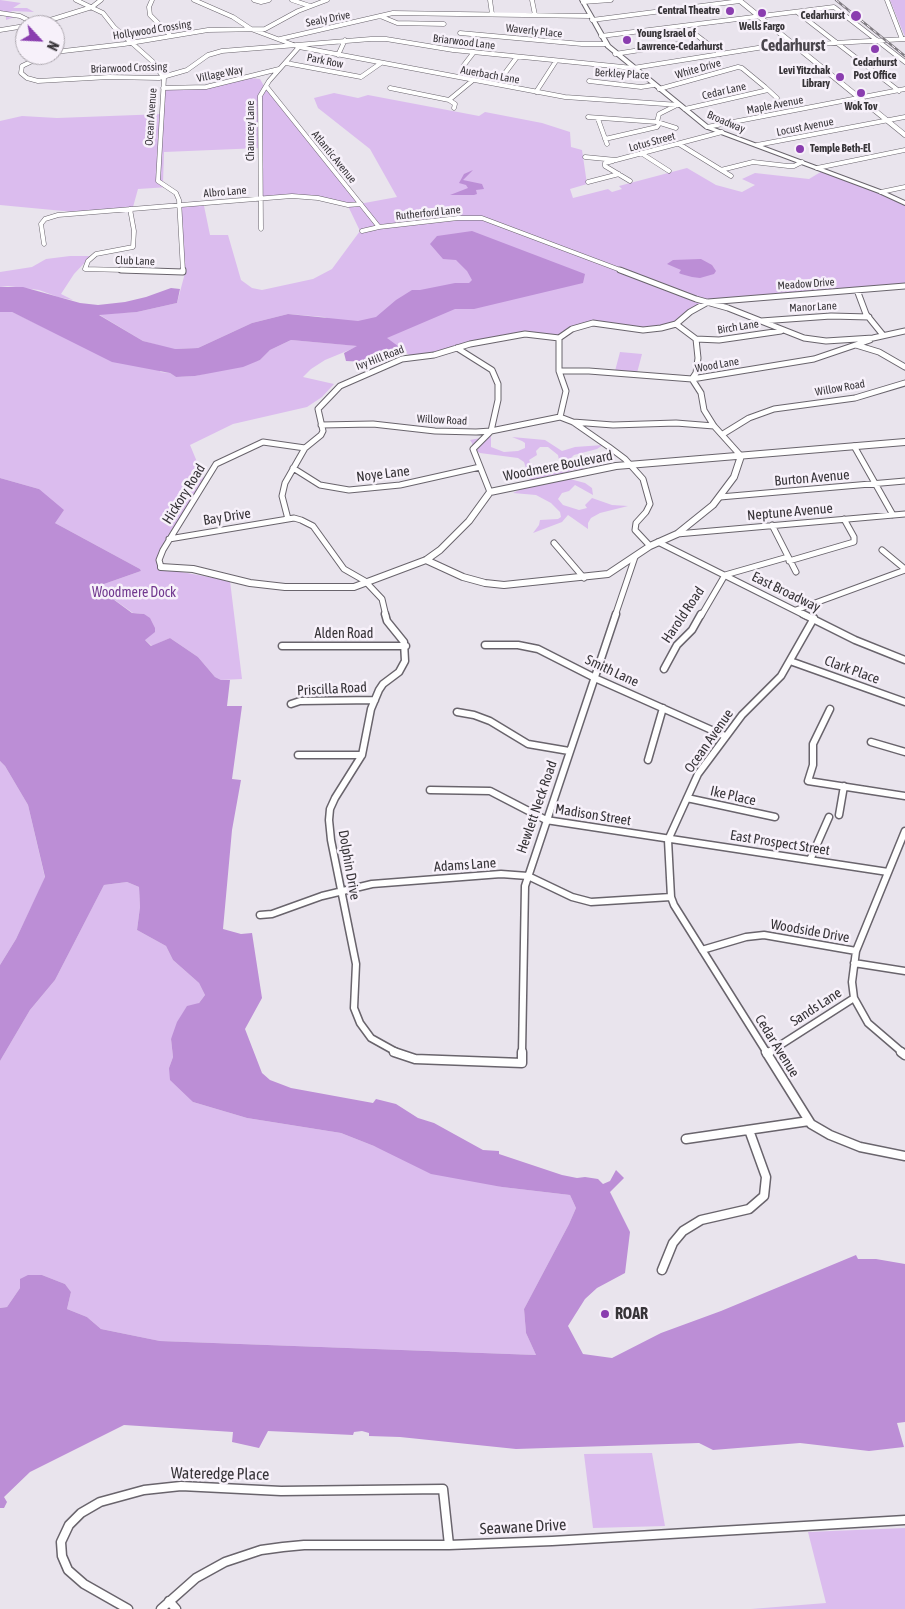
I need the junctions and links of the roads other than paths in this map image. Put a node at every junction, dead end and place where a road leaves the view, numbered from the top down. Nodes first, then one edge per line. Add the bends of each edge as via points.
1 (76, 0) edge
2 (101, 0) edge
3 (152, 0) edge
4 (194, 0) edge
5 (254, 0) edge
6 (269, 0) edge
7 (292, 0) edge
8 (327, 0) edge
9 (490, 0) edge
10 (532, 0) edge
11 (611, 0) edge
12 (739, 0) edge
13 (887, 0) edge
14 (583, 1) edge
15 (310, 6) junction
16 (92, 7) junction
17 (797, 12) junction
18 (0, 13) edge
19 (492, 14) junction
20 (15, 15) edge
21 (65, 15) edge
22 (535, 15) junction
23 (380, 16) junction
24 (759, 16) junction
25 (591, 18) junction
26 (444, 24) dead end
27 (273, 27) junction
28 (15, 29) edge
29 (252, 29) junction
30 (1, 32) edge
31 (460, 33) dead end
32 (695, 34) dead end
33 (269, 35) junction
34 (170, 36) junction
35 (602, 36) junction
36 (280, 39) junction
37 (904, 39) edge
38 (346, 40) junction
39 (877, 41) junction
40 (132, 42) junction
41 (838, 43) junction
42 (606, 44) junction
43 (678, 44) dead end
44 (294, 45) junction
45 (794, 45) junction
46 (281, 46) junction
47 (299, 47) junction
48 (65, 51) edge
49 (474, 52) junction
50 (616, 54) junction
51 (720, 54) junction
52 (338, 55) junction
53 (517, 57) junction
54 (556, 61) junction
55 (905, 62) edge
56 (286, 63) junction
57 (381, 63) junction
58 (24, 65) edge
59 (464, 65) dead end
60 (633, 68) junction
61 (280, 69) junction
62 (502, 76) dead end
63 (164, 78) junction
64 (472, 81) junction
65 (589, 81) dead end
66 (266, 86) junction
67 (657, 87) junction
68 (163, 88) junction
69 (390, 88) dead end
70 (905, 89) edge
71 (768, 90) junction
72 (899, 90) junction
73 (536, 92) junction
74 (859, 98) junction
75 (449, 100) junction
76 (776, 101) dead end
77 (679, 105) junction
78 (454, 108) dead end
79 (685, 110) junction
80 (905, 116) edge
81 (588, 117) dead end
82 (598, 119) junction
83 (886, 120) junction
84 (658, 123) junction
85 (707, 127) junction
86 (676, 128) dead end
87 (722, 132) junction
88 (905, 135) edge
89 (605, 139) junction
90 (607, 144) dead end
91 (679, 144) junction
92 (757, 145) junction
93 (905, 150) edge
94 (641, 154) junction
95 (585, 157) dead end
96 (616, 160) junction
97 (802, 162) junction
98 (817, 168) junction
99 (669, 170) dead end
100 (721, 170) junction
101 (619, 174) junction
102 (731, 176) dead end
103 (630, 181) dead end
104 (588, 182) dead end
105 (905, 187) edge
106 (881, 192) junction
107 (262, 198) junction
108 (905, 203) edge
109 (361, 204) junction
110 (178, 205) junction
111 (130, 209) junction
112 (379, 227) junction
113 (261, 229) dead end
114 (362, 231) dead end
115 (44, 244) dead end
116 (905, 286) edge
117 (857, 290) junction
118 (708, 302) junction
119 (869, 318) junction
120 (758, 321) junction
121 (676, 324) junction
122 (782, 330) junction
123 (905, 331) edge
124 (883, 335) junction
125 (558, 338) junction
126 (873, 338) junction
127 (696, 339) junction
128 (826, 341) junction
129 (858, 345) junction
130 (457, 348) junction
131 (905, 367) edge
132 (559, 372) junction
133 (692, 379) junction
134 (905, 383) edge
135 (560, 417) junction
136 (573, 422) junction
137 (321, 425) junction
138 (714, 426) junction
139 (491, 431) junction
140 (723, 434) junction
141 (905, 442) edge
142 (854, 446) junction
143 (305, 448) junction
144 (741, 456) junction
145 (630, 465) junction
146 (480, 467) junction
147 (293, 468) junction
148 (905, 481) edge
149 (876, 484) junction
150 (490, 492) junction
151 (720, 497) junction
152 (905, 514) edge
153 (893, 515) junction
154 (288, 519) junction
155 (844, 519) junction
156 (772, 525) junction
157 (677, 534) junction
158 (169, 539) junction
159 (658, 542) junction
160 (554, 543) dead end
161 (650, 546) junction
162 (882, 550) dead end
163 (635, 557) junction
164 (788, 559) junction
165 (426, 560) junction
166 (161, 567) joint
167 (905, 570) edge
168 (796, 572) dead end
169 (725, 575) junction
170 (584, 578) junction
171 (366, 583) junction
172 (796, 610) junction
173 (814, 618) junction
174 (485, 645) dead end
175 (282, 646) dead end
176 (406, 646) junction
177 (905, 660) edge
178 (790, 661) junction
179 (664, 669) dead end
180 (594, 677) junction
181 (375, 700) junction
182 (905, 702) edge
183 (291, 704) dead end
184 (663, 708) junction
185 (830, 709) dead end
186 (457, 712) dead end
187 (725, 736) junction
188 (871, 742) dead end
189 (569, 751) junction
190 (905, 752) edge
191 (298, 755) dead end
192 (362, 755) junction
193 (648, 760) dead end
194 (844, 786) junction
195 (430, 790) dead end
196 (905, 796) edge
197 (687, 798) junction
198 (839, 815) dead end
199 (775, 817) dead end
200 (829, 818) dead end
201 (546, 820) junction
202 (905, 831) edge
203 (668, 840) junction
204 (810, 860) junction
205 (888, 872) junction
206 (528, 876) junction
207 (341, 891) junction
208 (671, 896) junction
209 (260, 915) dead end
210 (702, 950) junction
211 (856, 951) junction
212 (854, 962) junction
213 (905, 971) edge
214 (854, 998) junction
215 (767, 1054) junction
216 (905, 1055) edge
217 (510, 1063) joint
218 (809, 1121) junction
219 (749, 1130) junction
220 (686, 1139) dead end
221 (905, 1156) edge
222 (662, 1270) dead end
223 (905, 1520) edge
224 (449, 1545) junction
225 (169, 1601) junction
226 (128, 1609) edge
227 (160, 1609) edge
228 (176, 1609) edge

1 - 16 street, Ocean Avenue
2 - 16 street
3 - 34 street via 150,15
4 - 29 street
5 - 6 street
7 - 15 street
8 - 15 street
9 - 19 street
10 - 22 street
11 - 14 street
12 - 24 street
12 - 25 street, Sealy Drive
13 - 37 street
14 - 25 main road, Broadway
15 - 27 street
16 - 21 street
16 - 40 street, Ocean Avenue via 103,13
17 - 24 street
17 - 39 street via 834,7
17 - 41 street
18 - 20 street
19 - 22 street, Sealy Drive
19 - 23 street, Sealy Drive via 397,13
22 - 25 street, Sealy Drive
23 - 26 street via 397,23
23 - 36 street, Sealy Drive
24 - 35 street
24 - 45 street
25 - 35 main road, Broadway
27 - 29 street, Hollywood Crossing
27 - 33 street
28 - 30 street
29 - 33 street
29 - 34 street, Hollywood Crossing via 208,30
31 - 42 street, Waverly Place
32 - 51 street
33 - 36 street
34 - 40 street, Hollywood Crossing
35 - 42 main road, Broadway
36 - 44 street
36 - 46 street
37 - 39 street, Briarwood Lane
38 - 44 street, Briarwood Lane
38 - 49 street, Briarwood Lane via 386,39
38 - 52 street
39 - 41 street, Briarwood Lane
39 - 55 street
40 - 48 street, Hollywood Crossing
40 - 63 street, Ocean Avenue
41 - 45 street, Briarwood Lane
41 - 72 street
42 - 50 main road, Broadway
43 - 50 street
44 - 46 street, Briarwood Crossing
44 - 47 street
45 - 51 street, Briarwood Lane
45 - 74 street
46 - 63 street, Briarwood Crossing via 213,53 187,70
47 - 52 street, Auerbach Lane
47 - 56 street, Chauncey Lane
49 - 53 street, Briarwood Lane
49 - 59 street
50 - 60 main road, Broadway
51 - 60 street, Briarwood Lane
52 - 57 street, Auerbach Lane
53 - 54 street, Briarwood Lane
53 - 62 street
54 - 60 street, Briarwood Lane
54 - 73 street
56 - 57 street, Park Row via 361,77
56 - 61 street, Chauncey Lane
57 - 64 street, Auerbach Lane
58 - 63 street, Briarwood Crossing via 21,74 38,81
60 - 67 main road, Broadway
61 - 66 street, Chauncey Lane
61 - 68 street, Village Way via 206,87
63 - 68 street, Ocean Avenue
64 - 73 street, Auerbach Lane
64 - 75 street
65 - 67 street, Berkley Place
66 - 107 street, Chauncey Lane via 259,103
66 - 109 street, Atlantic Avenue
67 - 71 street, White Drive via 735,67 742,68
67 - 77 main road, Broadway
68 - 110 street, Ocean Avenue via 158,181 178,195
69 - 75 street
70 - 72 street, Maple Avenue
71 - 76 street via 777,98
71 - 79 street, Cedar Lane
72 - 74 street, Maple Avenue
73 - 77 street, Auerbach Lane via 573,98
74 - 83 street
74 - 85 street, Maple Avenue
75 - 78 street via 455,104
77 - 79 main road, Broadway
77 - 84 street via 662,112 657,117
79 - 85 main road, Broadway
80 - 83 street, Locust Avenue
81 - 82 street
82 - 84 street
82 - 89 street
83 - 88 street
83 - 92 street, Locust Avenue
84 - 86 street
84 - 89 street via 657,127
85 - 87 main road, Broadway
87 - 91 street, Lotus Street
87 - 92 main road, Broadway
89 - 90 street
91 - 94 street, Lotus Street
91 - 100 street
92 - 97 main road, Broadway
93 - 98 street
94 - 96 street, Lotus Street
94 - 99 street
95 - 96 street, Lotus Street
96 - 101 street via 605,163 605,166
97 - 98 main road, Broadway
97 - 100 street via 794,166 753,162
98 - 106 main road, Broadway
100 - 102 street
101 - 103 street
101 - 104 street
105 - 106 street
106 - 108 main road, Broadway
107 - 109 street, Albro Lane via 308,196 347,205
107 - 110 street, Albro Lane
107 - 113 street, Chauncey Lane
109 - 112 street, Atlantic Avenue
110 - 111 street, Albro Lane
110 - 111 street, Club Lane via 184,272 85,268 91,256 132,247 134,232
111 - 115 street, Albro Lane via 58,215 46,219 41,224
112 - 114 street
112 - 118 street, Rutherford Lane via 479,218
116 - 117 street, Meadow Drive
117 - 118 street, Meadow Drive
117 - 119 street
118 - 120 street
118 - 121 street
119 - 120 street, Manor Lane via 831,316
119 - 124 street
120 - 122 street
121 - 125 street via 647,330 593,323 572,329
121 - 127 street
122 - 127 street, Birch Lane via 719,340
122 - 128 street
123 - 124 street
124 - 126 street
125 - 130 street, Ivy Hill Road via 520,334
125 - 132 street
126 - 128 street
126 - 129 street, Wood Lane
127 - 133 street via 698,358
128 - 129 street
129 - 131 street via 879,352
129 - 133 street, Wood Lane via 814,360
130 - 137 street, Ivy Hill Road via 402,359 344,384 318,409
130 - 139 street via 495,373 498,400
132 - 133 street, Wood Lane via 589,371
132 - 135 street via 566,391
133 - 138 street via 701,392 704,408
134 - 140 street, Willow Road via 855,398 774,409 749,418
135 - 136 street
135 - 139 street, Willow Road
136 - 138 street
136 - 145 street via 609,446
137 - 139 street, Willow Road via 373,424 435,432
137 - 143 street, Ivy Hill Road via 321,435
138 - 140 street
139 - 146 street via 473,449
140 - 144 street
141 - 142 street, Woodmere Boulevard
142 - 144 street, Woodmere Boulevard
142 - 149 street
143 - 147 street, Ivy Hill Road
143 - 158 street, Hickory Road via 263,442 216,464
144 - 145 street, Woodmere Boulevard
144 - 151 street via 734,477
145 - 150 street, Woodmere Boulevard
145 - 161 street via 643,479 649,494 648,509 634,527
146 - 147 street, Noye Lane via 400,486 349,490 320,485
146 - 150 street
147 - 154 street, Ivy Hill Road via 282,496
148 - 149 street, Burton Avenue
149 - 151 street, Burton Avenue
149 - 153 street
150 - 165 street, Woodmere Boulevard via 451,540
151 - 157 street
152 - 153 street, Neptune Avenue
153 - 155 street, Neptune Avenue
154 - 158 street, Bay Drive
154 - 171 street via 301,520 313,526 344,569
155 - 156 street, Neptune Avenue
155 - 164 street via 854,542
156 - 157 street, Neptune Avenue
156 - 164 street
157 - 159 street
158 - 166 street, Hickory Road via 159,560
159 - 161 street
159 - 169 street, East Broadway
160 - 170 street
161 - 163 street
162 - 167 street
163 - 170 street via 608,574
163 - 180 street, Hewlett Neck Road
164 - 168 street
164 - 169 street
165 - 170 street via 463,577 494,585
165 - 171 street, Woodmere Boulevard
166 - 171 street, Woodmere Boulevard via 193,569 285,588 341,588
167 - 172 street
169 - 172 street, East Broadway
169 - 179 street, Harold Road
171 - 176 street via 382,599 388,621
172 - 173 street, East Broadway
173 - 177 street, East Broadway
173 - 178 street, Ocean Avenue
174 - 180 street, Smith Lane via 538,649
175 - 176 street, Alden Road
176 - 181 street, Dolphin Drive via 404,667 383,684
178 - 182 street, Clark Place
178 - 187 street, Ocean Avenue via 777,681 742,714
180 - 184 street, Smith Lane
180 - 189 street, Hewlett Neck Road
181 - 183 street, Priscilla Road via 300,701
181 - 192 street, Dolphin Drive
184 - 187 street, Smith Lane
184 - 193 street
185 - 194 street via 813,744 814,764 808,781
186 - 189 street via 490,721 528,744
187 - 197 street, Ocean Avenue via 698,774
188 - 190 street
189 - 201 street, Hewlett Neck Road
191 - 192 street
192 - 207 street, Dolphin Drive via 335,798 329,814
194 - 196 street
194 - 198 street
195 - 201 street, Madison Street via 490,791
197 - 199 street, Ike Place
197 - 203 street, Ocean Avenue
200 - 204 street
201 - 203 street, Madison Street
201 - 206 street, Hewlett Neck Road
202 - 205 street
203 - 204 street, East Prospect Street
203 - 208 street, Ocean Avenue
204 - 205 street, East Prospect Street
205 - 211 street
206 - 207 street, Adams Lane via 501,874 372,884
206 - 208 street, Adams Lane via 572,898 591,902
206 - 217 street, Hewlett Neck Road via 523,922 522,1063
207 - 209 street, Adams Lane
207 - 217 street, Dolphin Drive via 356,964 354,1008 371,1038 394,1052 415,1059
208 - 210 street, Cedar Avenue
210 - 211 street, Woodside Drive via 764,935
210 - 215 street, Cedar Avenue
211 - 212 street
212 - 213 street, Woodside Drive
212 - 214 street
214 - 215 street, Sands Lane
214 - 216 street via 868,1023
215 - 218 street, Cedar Avenue
218 - 219 street
218 - 221 street, Cedar Avenue via 840,1140
219 - 220 street
219 - 222 street via 766,1177 764,1196 749,1209 710,1217 689,1226 673,1243
223 - 224 street, Seawane Drive
224 - 225 street, Seawane Drive via 304,1546 261,1550 225,1562 203,1574
224 - 226 street, Wateredge Place via 443,1489 281,1491 181,1486 144,1490 100,1502 81,1513 69,1525 61,1542 68,1570 84,1584
225 - 227 street, Seawane Drive
225 - 228 street

